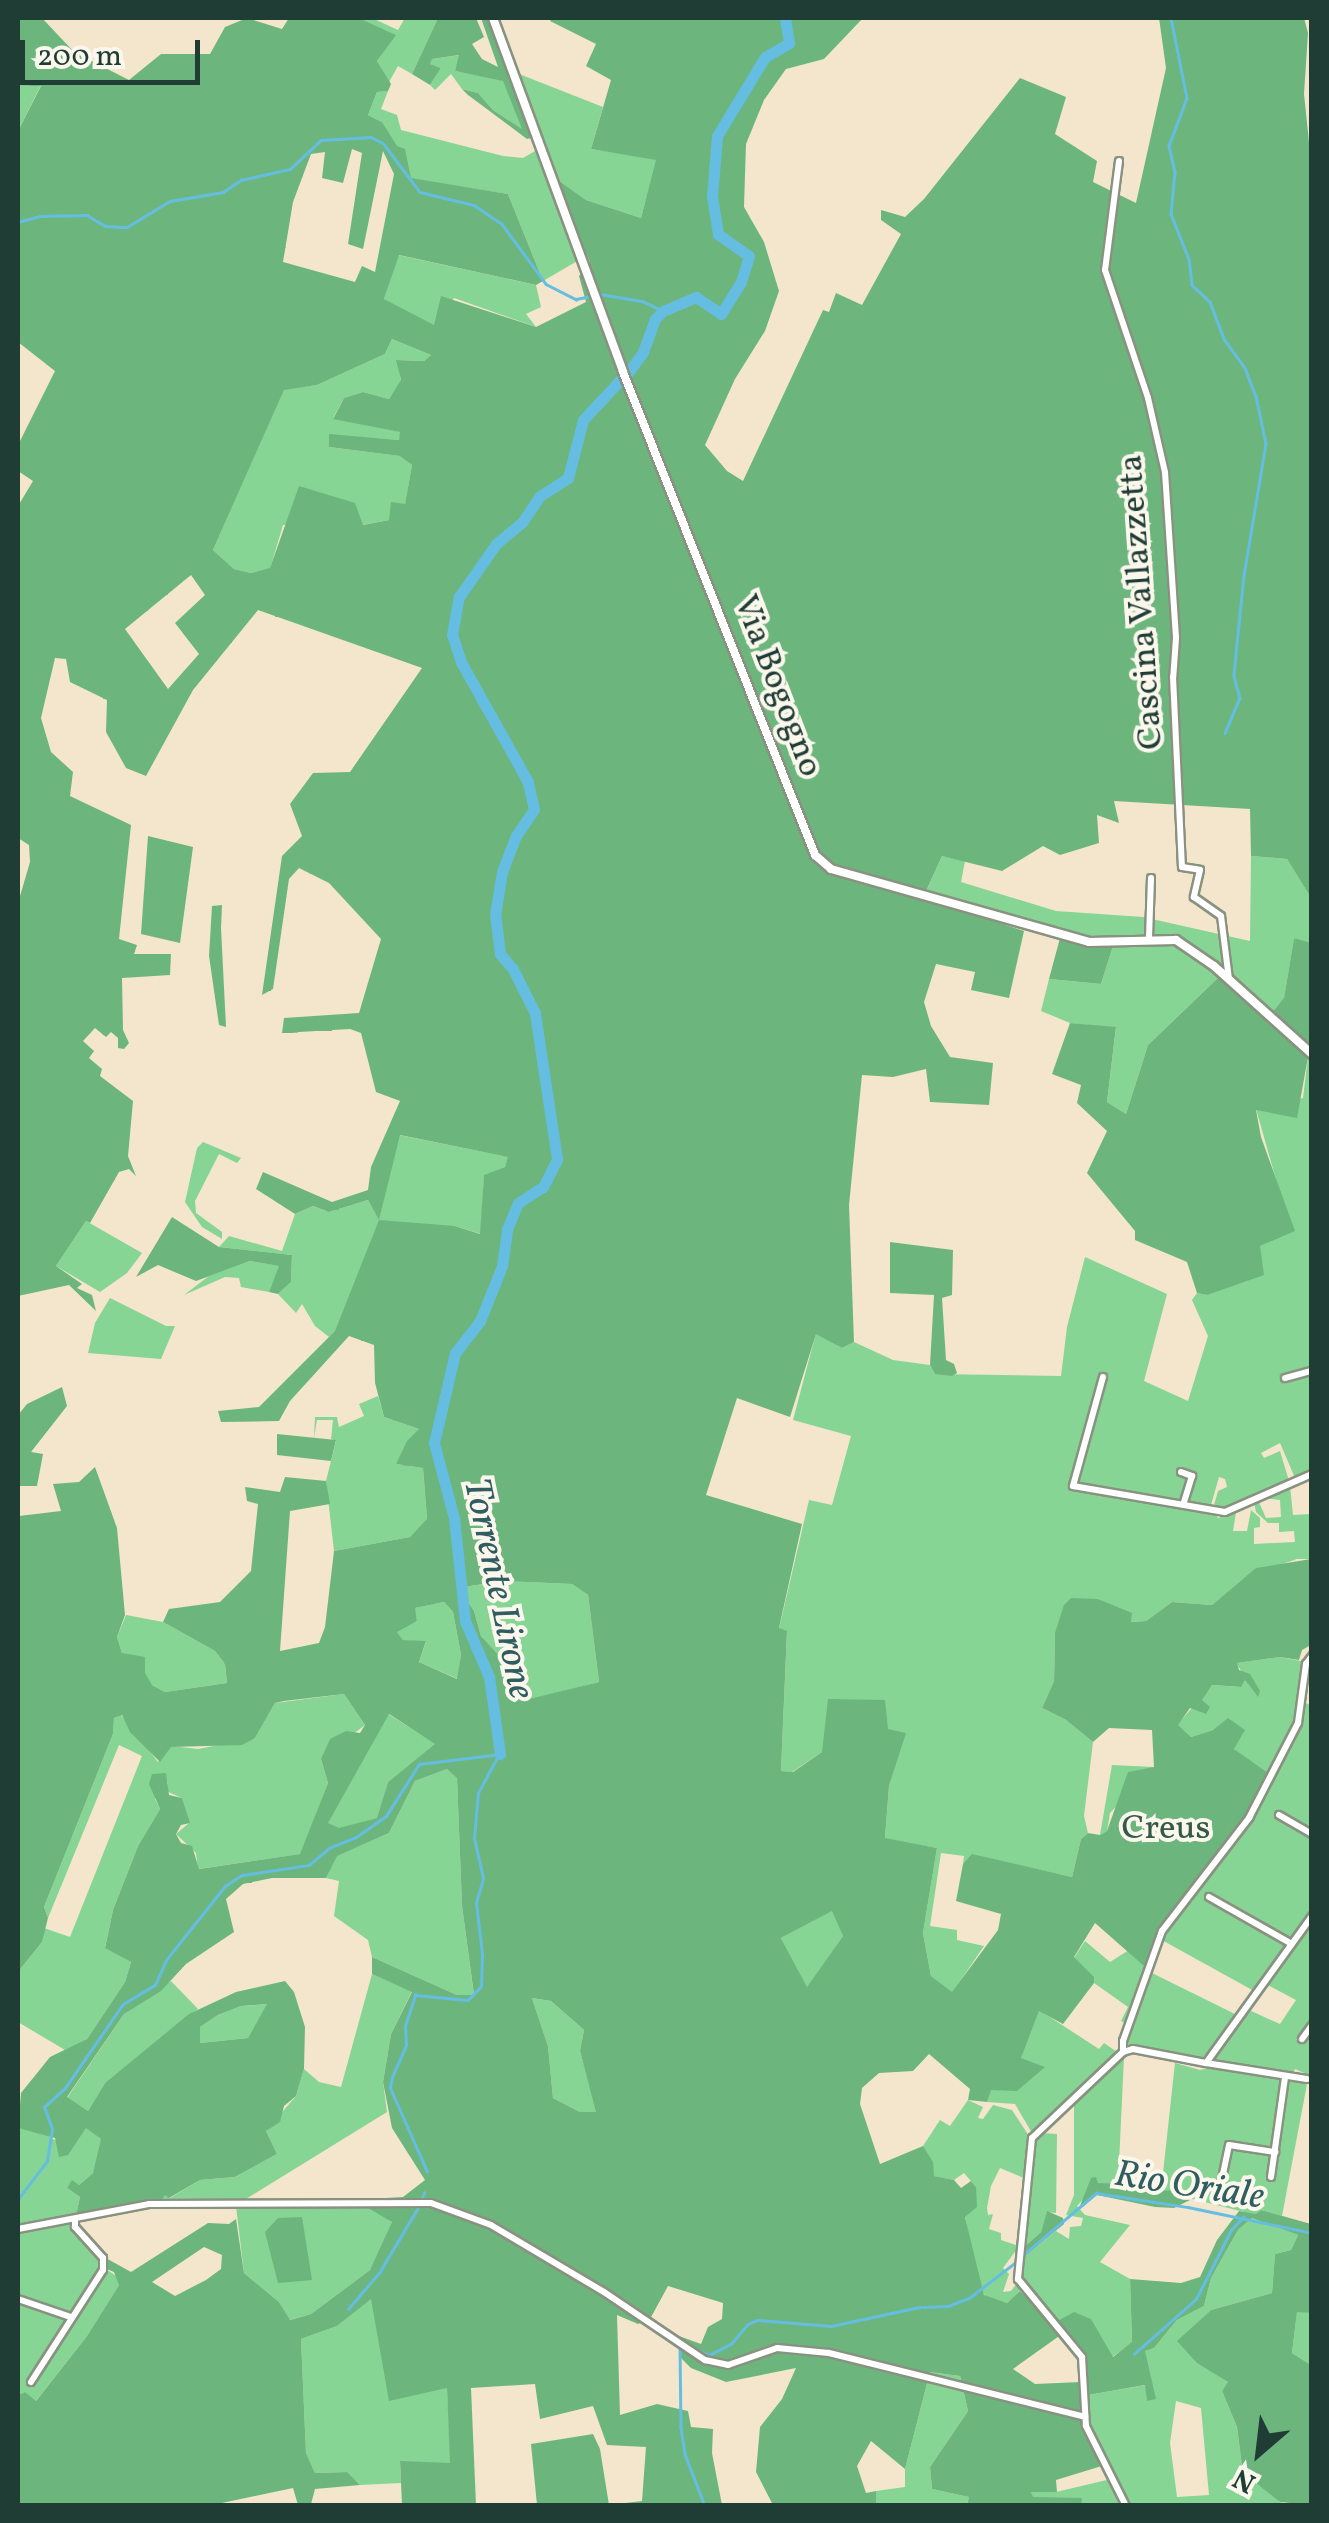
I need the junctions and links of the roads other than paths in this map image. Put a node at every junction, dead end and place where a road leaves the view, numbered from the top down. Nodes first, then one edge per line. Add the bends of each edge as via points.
1 (492, 18) edge
2 (1119, 161) dead end
3 (1151, 878) dead end
4 (1149, 938) junction
5 (1229, 980) junction
6 (1312, 1054) edge
7 (1312, 1371) edge
8 (1103, 1377) dead end
9 (1286, 1378) dead end
10 (1181, 1472) dead end
11 (1312, 1474) edge
12 (1182, 1505) junction
13 (1312, 1656) edge
14 (1279, 1815) dead end
15 (1312, 1834) edge
16 (1210, 1898) dead end
17 (1312, 1916) edge
18 (1292, 1944) junction
19 (1312, 2025) edge
20 (1302, 2039) dead end
21 (1123, 2052) junction
22 (1206, 2063) junction
23 (1285, 2078) junction
24 (1306, 2080) dead end
25 (1275, 2152) junction
26 (1271, 2177) dead end
27 (1220, 2193) dead end
28 (75, 2221) junction
29 (18, 2229) edge
30 (18, 2298) edge
31 (71, 2317) junction
32 (30, 2382) dead end
33 (1085, 2416) junction
34 (1126, 2506) edge

1 - 4 main road, Via Bogogno via 623,372 815,855 831,869 1062,936 1088,942
2 - 5 street, Cascina Vallazzetta via 1105,270 1148,398 1164,472 1182,867 1200,870 1194,897 1221,916
3 - 4 street
4 - 5 main road, Via Bogogno via 1192,948
5 - 6 main road, Via Bogogno
7 - 9 street
8 - 12 street via 1073,1486
10 - 12 street via 1192,1476
11 - 12 street via 1225,1512
13 - 21 street via 1298,1723 1249,1818 1162,1931
14 - 15 street
16 - 18 street
17 - 18 street
18 - 22 street
19 - 20 street
21 - 22 street
21 - 33 street via 1032,2138 1019,2260 1021,2286 1082,2357
22 - 23 street
23 - 24 street
23 - 25 street
25 - 26 street
25 - 27 street via 1229,2145
28 - 29 street
28 - 31 street via 104,2264
28 - 33 street via 149,2204 431,2203 490,2225 705,2360 728,2365 777,2348 829,2353
30 - 31 street
31 - 32 street
33 - 34 street

